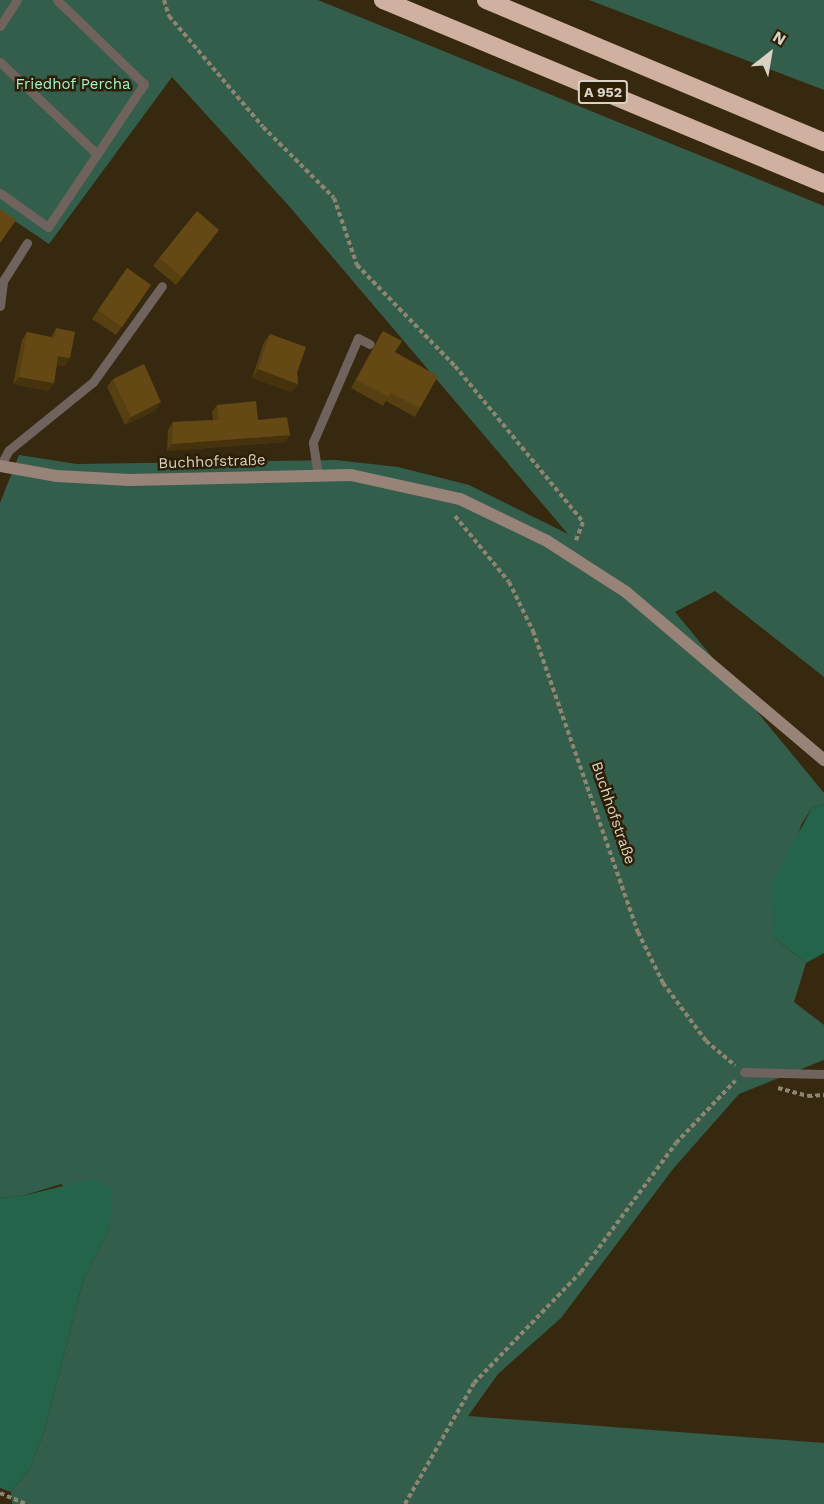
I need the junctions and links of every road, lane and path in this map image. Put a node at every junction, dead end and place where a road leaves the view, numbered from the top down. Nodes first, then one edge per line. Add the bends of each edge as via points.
1 (18, 0) edge
2 (57, 0) edge
3 (164, 0) edge
4 (383, 0) edge
5 (486, 0) edge
6 (0, 26) edge
7 (0, 62) edge
8 (824, 142) edge
9 (97, 154) junction
10 (824, 184) edge
11 (0, 193) edge
12 (27, 243) dead end
13 (162, 286) dead end
14 (0, 306) edge
15 (370, 344) dead end
16 (0, 466) edge
17 (318, 475) junction
18 (425, 489) junction
19 (568, 554) junction
20 (824, 760) edge
21 (744, 1072) junction
22 (824, 1074) edge
23 (0, 1493) edge
24 (26, 1504) edge
25 (405, 1504) edge

1 - 6 lane
2 - 9 lane via 144,84
3 - 19 path via 169,16 256,118 334,198 357,265 455,366 583,522
4 - 10 highway, A 952
5 - 8 highway, A 952
7 - 9 lane
9 - 11 lane via 48,227
12 - 14 lane via 3,281
13 - 16 lane via 93,381 9,450
15 - 17 lane via 358,338 313,442
16 - 17 main road, Buchhofstraße via 57,476 130,480
17 - 18 main road, Buchhofstraße via 351,475
18 - 19 main road, Buchhofstraße via 460,499 518,525
18 - 21 path, Buchhofstraße via 479,541 509,582 532,631 638,932 663,983 691,1022 706,1041
19 - 20 main road, Buchhofstraße via 626,592
21 - 22 lane
21 - 25 path via 676,1143 581,1272 474,1383
23 - 24 path

